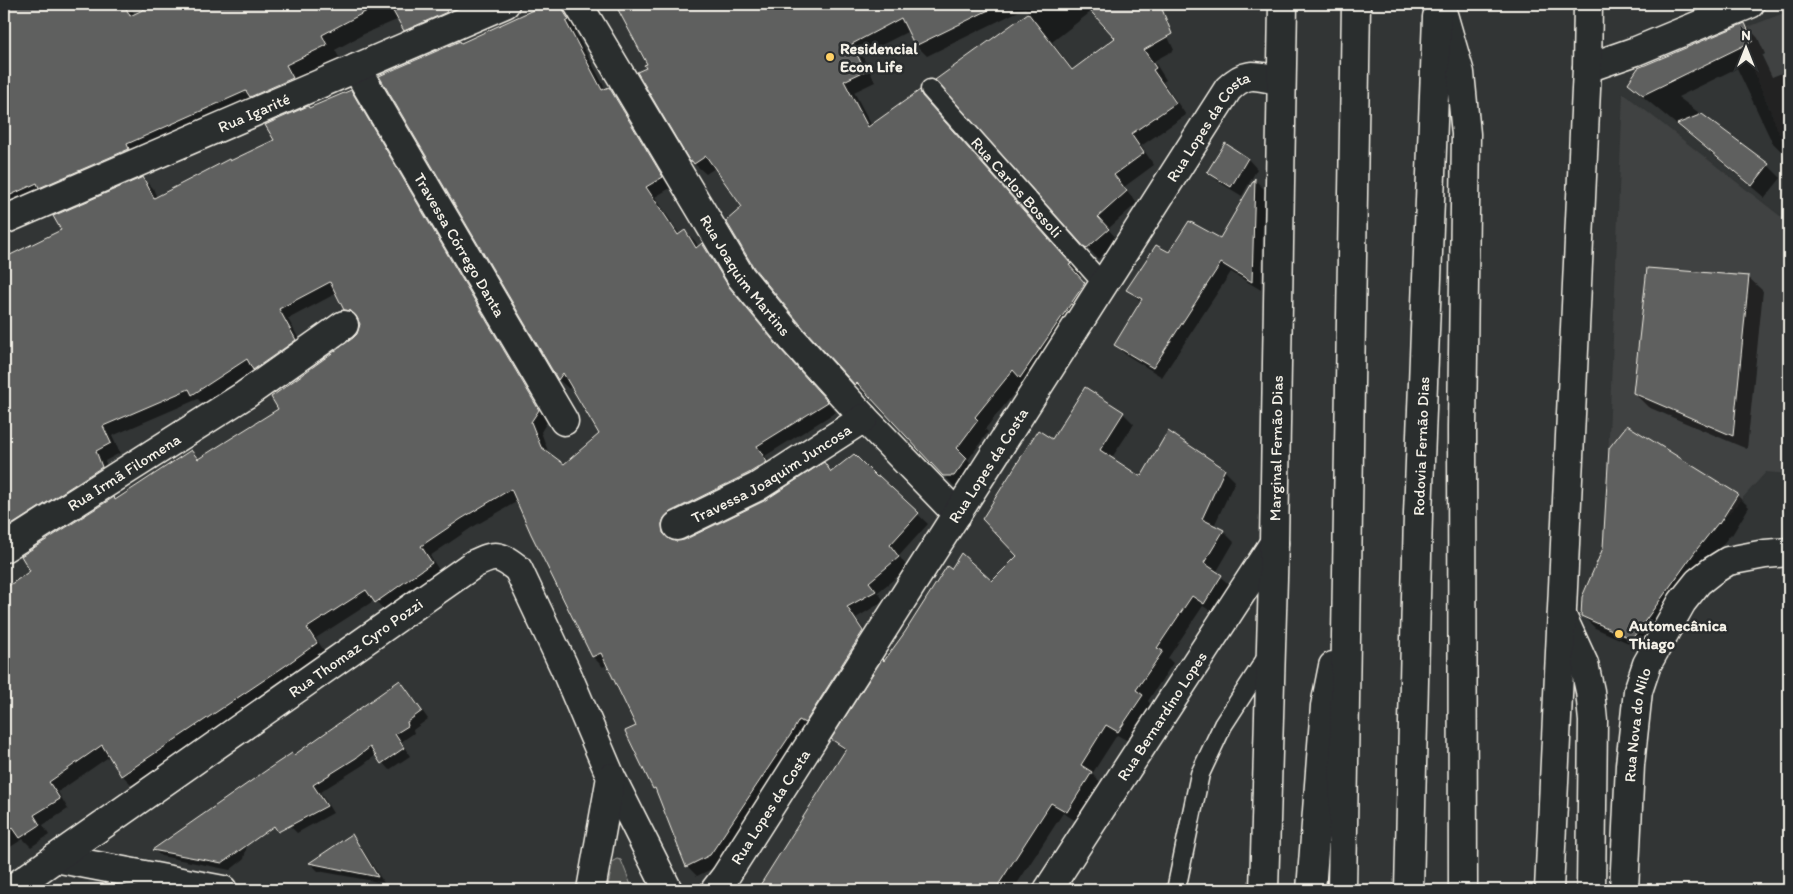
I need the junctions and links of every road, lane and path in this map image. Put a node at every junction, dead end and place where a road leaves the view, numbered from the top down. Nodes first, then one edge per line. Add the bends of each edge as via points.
1 (505, 4) edge
2 (578, 4) edge
3 (1283, 4) edge
4 (1356, 4) edge
5 (1439, 4) edge
6 (1588, 4) edge
7 (1750, 4) edge
8 (356, 68) junction
9 (1587, 68) junction
10 (1281, 81) junction
11 (930, 89) dead end
12 (4, 220) edge
13 (1104, 285) junction
14 (344, 325) dead end
15 (864, 418) junction
16 (564, 421) dead end
17 (957, 514) junction
18 (677, 526) dead end
19 (1274, 543) junction
20 (4, 548) edge
21 (1789, 552) edge
22 (1347, 588) junction
23 (1562, 616) junction
24 (1270, 652) junction
25 (610, 777) junction
26 (55, 858) junction
27 (10, 890) edge
28 (223, 890) edge
29 (591, 890) edge
30 (668, 890) edge
31 (715, 890) edge
32 (1048, 890) edge
33 (1176, 890) edge
34 (1264, 890) edge
35 (1311, 890) edge
36 (1342, 890) edge
37 (1409, 890) edge
38 (1463, 890) edge
39 (1549, 890) edge
40 (1591, 890) edge
41 (1624, 890) edge

1 - 8 main road, Rua Igarité
2 - 15 main road, Rua Joaquim Martins via 741,277
3 - 10 main road, Marginal Fernão Dias
4 - 22 main road
5 - 37 main road, Rodovia Fernão Dias via 1418,514
5 - 38 main road via 1460,73 1466,134 1462,428
6 - 9 main road
7 - 9 main road
8 - 12 main road, Rua Igarité
8 - 16 main road, Travessa Córrego Danta
9 - 23 main road
10 - 13 main road, Rua Lopes da Costa via 1247,76 1228,89
10 - 19 main road, Marginal Fernão Dias
11 - 13 lane, Rua Carlos Bossoli
13 - 17 main road, Rua Lopes da Costa
14 - 20 main road, Rua Irmã Filomena via 245,395
15 - 17 main road, Rua Joaquim Martins
15 - 18 main road, Travessa Joaquim Juncosa via 757,487
17 - 31 main road, Rua Lopes da Costa
19 - 24 main road, Marginal Fernão Dias
19 - 32 main road, Rua Bernardino Lopes
21 - 41 main road, Rua Nova do Nilo via 1728,561 1698,582 1682,602 1648,664 1638,692 1630,765
22 - 35 main road via 1326,706
22 - 36 main road
23 - 39 main road
23 - 40 main road via 1584,664 1590,692 1593,721
24 - 33 lane via 1223,725 1200,774
24 - 34 main road, Marginal Fernão Dias
25 - 26 main road, Rua Thomaz Cyro Pozzi via 565,669 518,569 507,560 490,557 474,564
25 - 29 main road
25 - 30 main road, Rua Thomaz Cyro Pozzi
26 - 27 main road, Rua Thomaz Cyro Pozzi
26 - 28 main road

